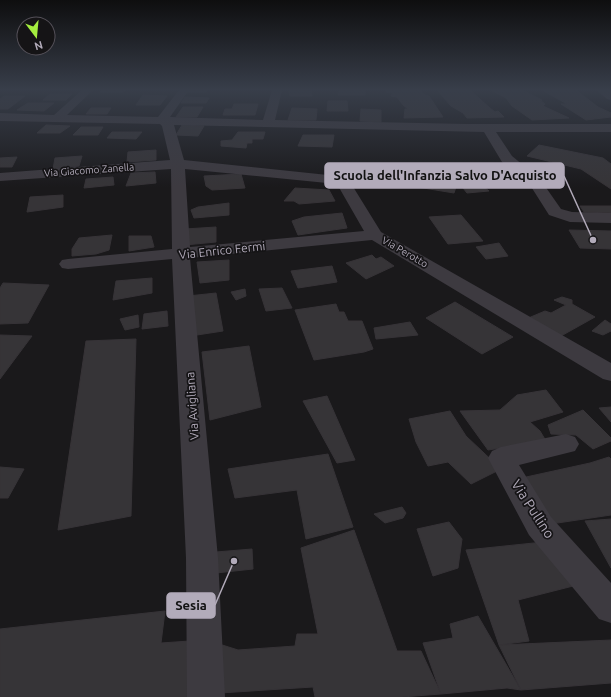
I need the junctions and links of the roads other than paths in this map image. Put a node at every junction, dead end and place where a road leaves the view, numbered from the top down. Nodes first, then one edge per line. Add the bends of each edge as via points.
1 (166, 123) edge
2 (287, 123) edge
3 (488, 128) junction
4 (611, 128) edge
5 (178, 164) junction
6 (0, 177) edge
7 (611, 218) edge
8 (375, 235) junction
9 (181, 254) junction
10 (68, 264) dead end
11 (611, 373) edge
12 (566, 444) dead end
13 (611, 607) edge
14 (206, 697) edge

1 - 5 street, Via Avigliana
2 - 3 street
3 - 4 street
3 - 7 street via 507,159 535,182 554,212 570,217
5 - 6 street, Via Giacomo Zanella
5 - 8 street, Via Perotto via 342,180
5 - 9 street, Via Avigliana
8 - 9 street, Via Enrico Fermi
8 - 11 street, Via Perotto
9 - 10 street, Via Enrico Fermi
9 - 14 street, Via Avigliana via 202,558
12 - 13 street, Via Pullino via 501,458 540,526

